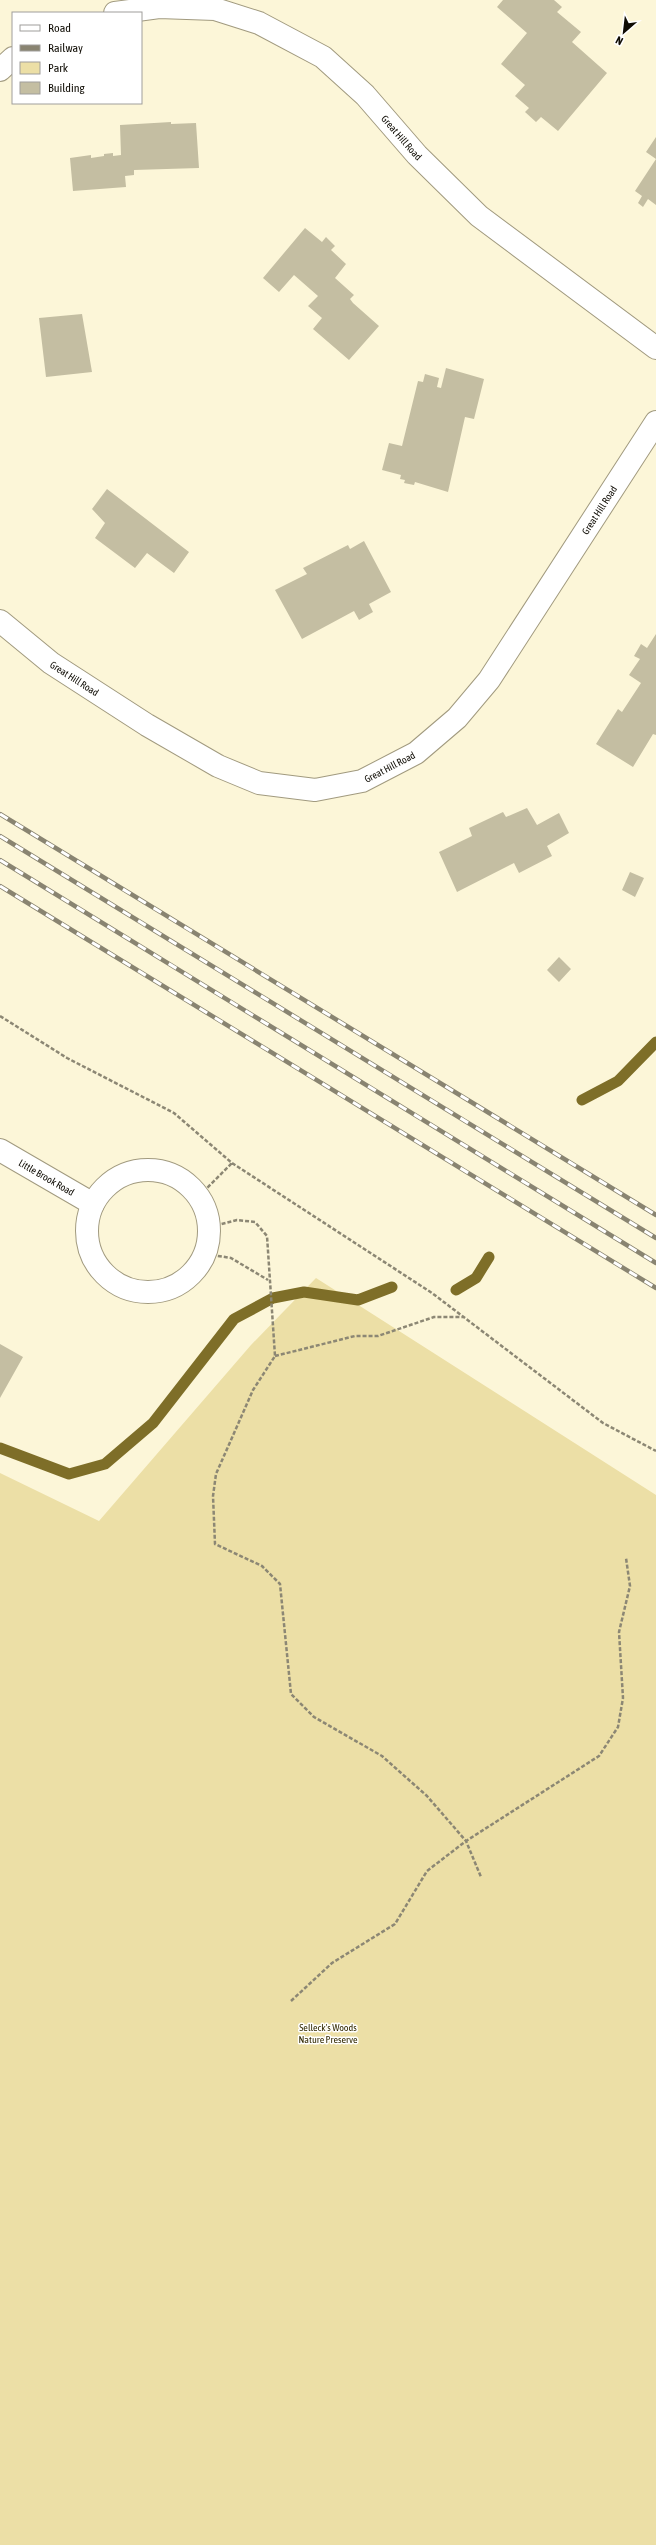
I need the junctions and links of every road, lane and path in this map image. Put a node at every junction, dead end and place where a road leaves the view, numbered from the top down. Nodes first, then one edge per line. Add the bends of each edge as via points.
1 (121, 12) edge
2 (12, 59) edge
3 (0, 70) edge
4 (656, 348) edge
5 (656, 422) edge
6 (0, 621) edge
7 (0, 1016) edge
8 (0, 1150) edge
9 (232, 1163) junction
10 (199, 1196) junction
11 (93, 1204) junction
12 (210, 1227) junction
13 (206, 1254) junction
14 (268, 1280) junction
15 (463, 1317) junction
16 (275, 1356) junction
17 (656, 1451) edge
18 (626, 1558) dead end
19 (466, 1840) junction
20 (481, 1877) dead end
21 (291, 2000) dead end

1 - 4 street, Great Hill Road via 159,6 215,9 259,24 323,57 364,95 417,155 479,216
2 - 3 street
5 - 6 street, Great Hill Road via 489,680 457,718 416,753 362,780 315,790 259,783 218,766 147,725 51,663
7 - 9 path via 67,1058 174,1113
8 - 11 street, Little Brook Road
9 - 10 path
9 - 15 path via 432,1293
10 - 11 street via 179,1177 166,1172 146,1170 133,1171 115,1179 104,1188
10 - 12 street
11 - 13 street via 87,1231 90,1251 104,1273 121,1285 140,1292 167,1289 190,1276
12 - 13 street
12 - 14 path via 237,1220 255,1222 267,1236
13 - 14 path via 231,1258
14 - 16 path via 274,1312
15 - 16 path via 434,1317 378,1336 355,1336
15 - 17 path via 603,1423
16 - 19 path via 253,1390 216,1474 213,1496 215,1544 262,1566 280,1584 291,1694 314,1717 382,1756 427,1796
18 - 19 path via 630,1586 619,1632 623,1698 618,1727 599,1756
19 - 20 path
19 - 21 path via 427,1871 395,1924 332,1963

